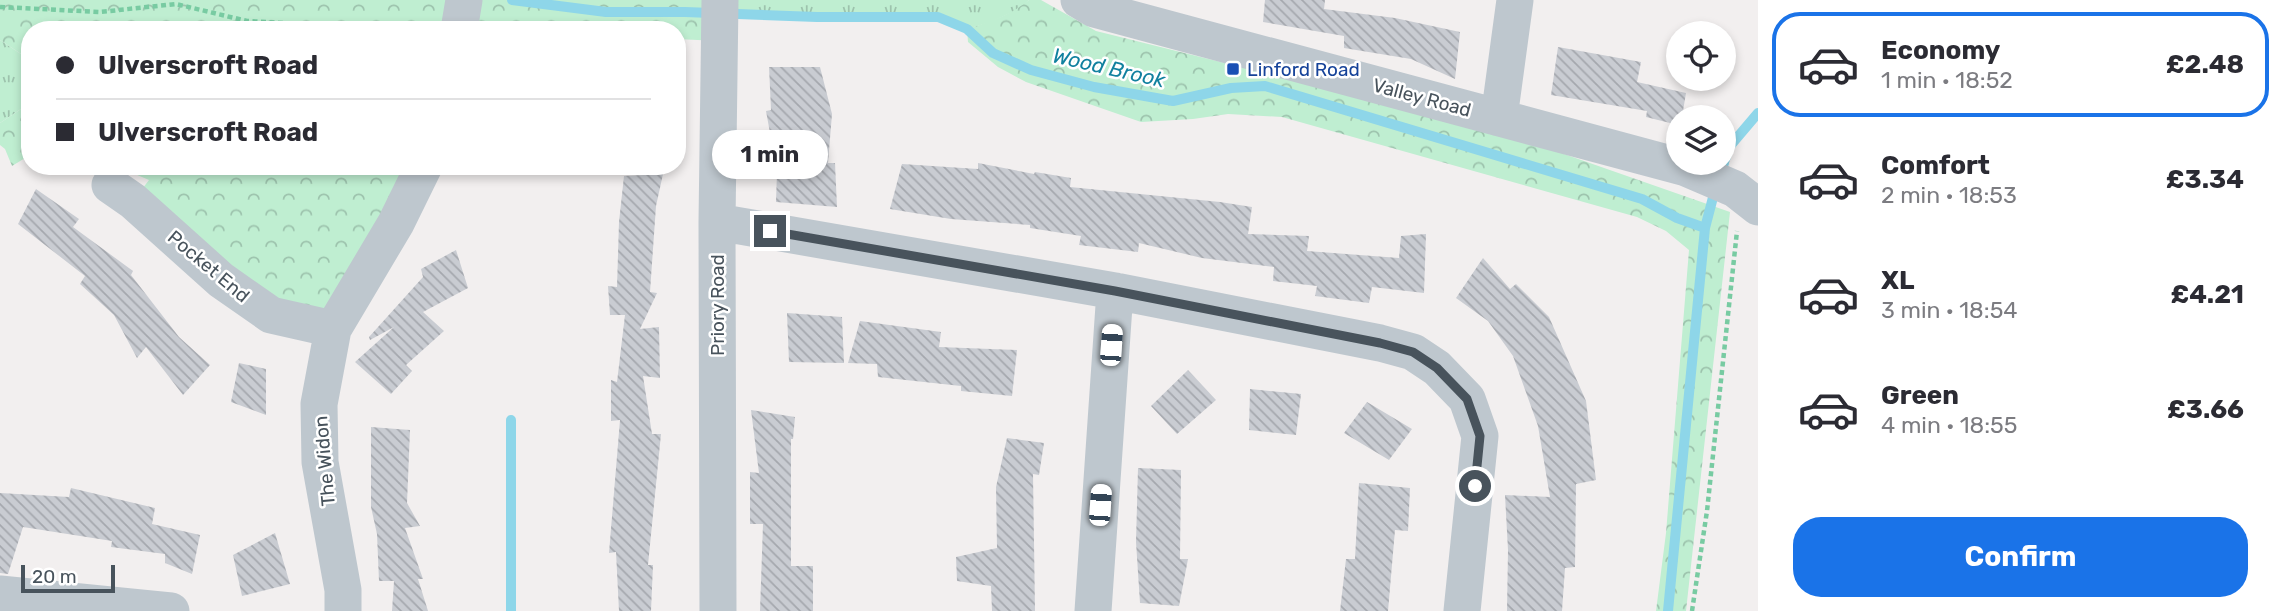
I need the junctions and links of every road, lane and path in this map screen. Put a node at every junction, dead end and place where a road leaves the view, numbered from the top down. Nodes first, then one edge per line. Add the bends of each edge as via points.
1 (1079, 0) edge
2 (1515, 0) edge
3 (0, 7) edge
4 (719, 12) edge
5 (461, 16) edge
6 (247, 21) edge
7 (423, 21) edge
8 (1499, 118) junction
9 (420, 175) edge
10 (131, 189) dead end
11 (1751, 201) edge
12 (716, 222) junction
13 (1115, 291) junction
14 (333, 328) junction
15 (0, 594) edge
16 (171, 611) edge
17 (344, 611) edge
18 (718, 611) edge
19 (1093, 611) edge
20 (1462, 611) edge
21 (1692, 611) edge

1 - 8 street, Valley Road via 1094,9
2 - 8 street
3 - 6 path via 100,12 176,4
4 - 12 street, Priory Road
5 - 7 path
8 - 11 street, Valley Road via 1686,168
9 - 14 street, The Widon
10 - 14 street, Pocket End via 221,280 271,315
11 - 21 path via 1739,214
12 - 13 street
12 - 18 street, Priory Road
13 - 19 street
13 - 20 street via 1380,343 1413,352 1437,368 1467,399 1480,436
14 - 17 street, The Widon via 319,404 320,462
15 - 16 street

